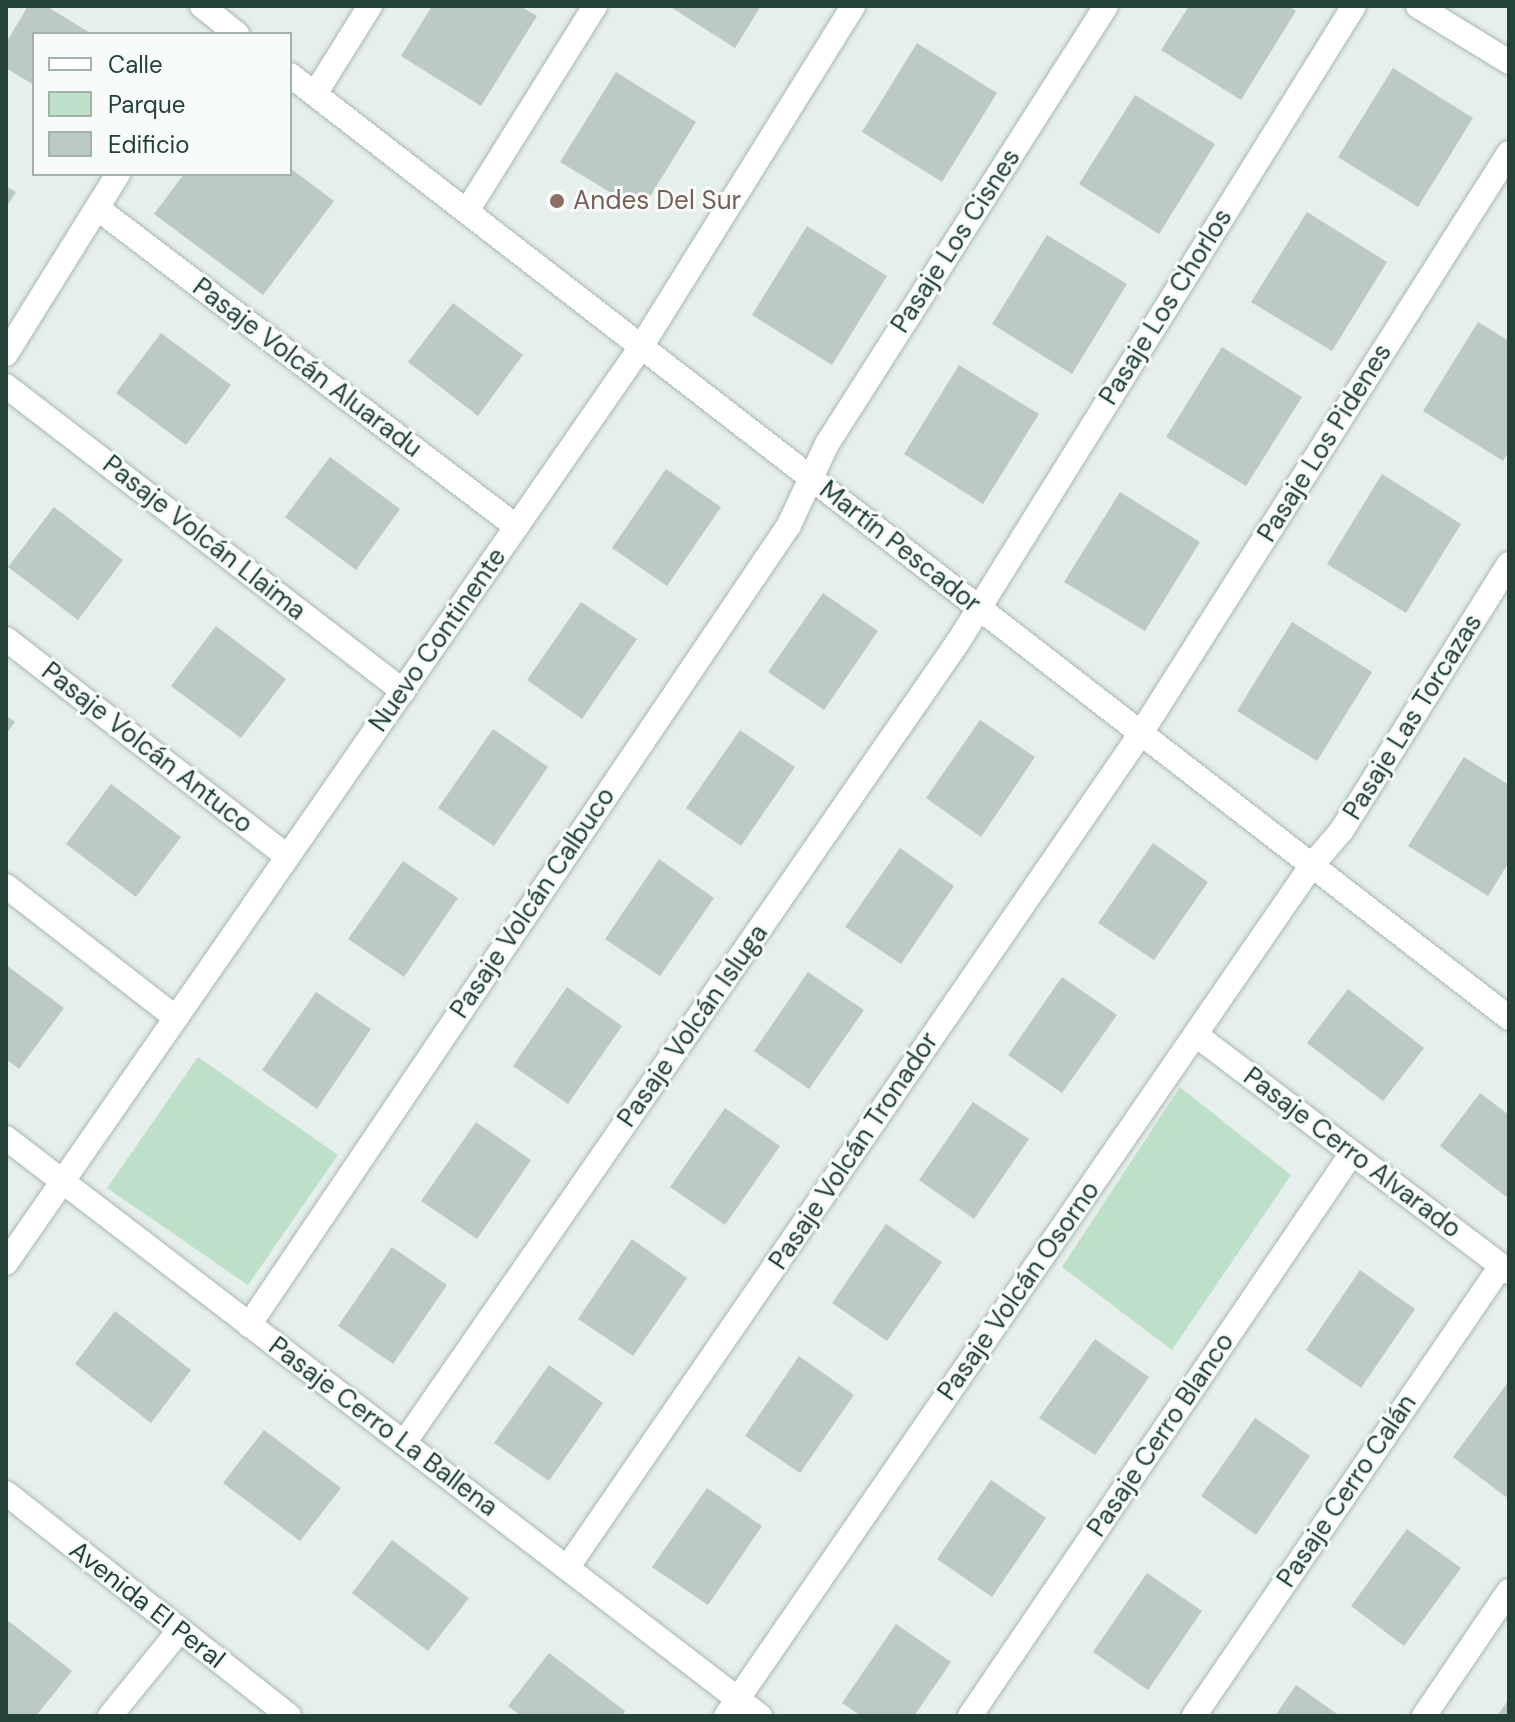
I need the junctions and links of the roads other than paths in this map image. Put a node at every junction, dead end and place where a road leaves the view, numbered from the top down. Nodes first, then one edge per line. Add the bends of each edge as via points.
1 (370, 6) edge
2 (595, 6) edge
3 (853, 6) edge
4 (1106, 6) edge
5 (1354, 6) edge
6 (1418, 6) edge
7 (208, 19) edge
8 (233, 32) edge
9 (1509, 62) edge
10 (292, 77) edge
11 (315, 94) junction
12 (1509, 153) edge
13 (117, 176) edge
14 (97, 208) junction
15 (467, 211) junction
16 (641, 347) junction
17 (6, 354) edge
18 (6, 386) edge
19 (811, 478) junction
20 (517, 527) junction
21 (1509, 564) edge
22 (978, 607) junction
23 (6, 639) edge
24 (403, 691) junction
25 (1141, 733) junction
26 (288, 857) junction
27 (1312, 865) junction
28 (6, 886) edge
29 (1506, 1010) edge
30 (176, 1018) junction
31 (1196, 1035) junction
32 (6, 1138) edge
33 (1352, 1153) junction
34 (62, 1181) junction
35 (6, 1263) edge
36 (1505, 1269) edge
37 (249, 1325) junction
38 (404, 1443) junction
39 (6, 1493) edge
40 (567, 1568) junction
41 (1509, 1591) edge
42 (180, 1630) junction
43 (732, 1708) edge
44 (110, 1716) edge
45 (289, 1716) edge
46 (760, 1716) edge
47 (970, 1716) edge
48 (1194, 1716) edge
49 (1424, 1716) edge

1 - 11 street
2 - 15 street
3 - 16 street, Nuevo Continente
4 - 19 street, Pasaje Los Cisnes via 827,444
5 - 22 street, Pasaje Los Chorlos
6 - 9 street
7 - 8 street
10 - 11 street, Martín Pescador
11 - 15 street, Martín Pescador
12 - 25 street, Pasaje Los Pidenes
13 - 14 street
14 - 17 street
14 - 20 street, Pasaje Volcán Aluaradu
15 - 16 street, Martín Pescador
16 - 19 street, Martín Pescador
16 - 20 street, Nuevo Continente
18 - 24 street, Pasaje Volcán Llaima
19 - 22 street, Martín Pescador
19 - 37 street, Pasaje Volcán Calbuco via 789,525
20 - 24 street, Nuevo Continente
21 - 27 street, Pasaje Las Torcazas via 1342,830
22 - 25 street, Martín Pescador
22 - 38 street, Pasaje Volcán Isluga
23 - 26 street, Pasaje Volcán Antuco
24 - 26 street, Nuevo Continente
25 - 27 street, Martín Pescador
25 - 40 street, Pasaje Volcán Tronador
26 - 30 street, Nuevo Continente
27 - 29 street, Martín Pescador
27 - 31 street, Pasaje Volcán Osorno
28 - 30 street
30 - 34 street, Nuevo Continente
31 - 33 street, Pasaje Cerro Alvarado
31 - 43 street, Pasaje Volcán Osorno
32 - 34 street, Pasaje Cerro La Ballena
33 - 36 street, Pasaje Cerro Alvarado
33 - 47 street, Pasaje Cerro Blanco
34 - 35 street, Nuevo Continente
34 - 37 street, Pasaje Cerro La Ballena
36 - 48 street, Pasaje Cerro Calán
37 - 38 street, Pasaje Cerro La Ballena
38 - 40 street, Pasaje Cerro La Ballena
39 - 42 street, Avenida El Peral
40 - 43 street, Pasaje Cerro La Ballena
41 - 49 street
42 - 44 street
42 - 45 street, Avenida El Peral
43 - 46 street, Pasaje Cerro La Ballena

